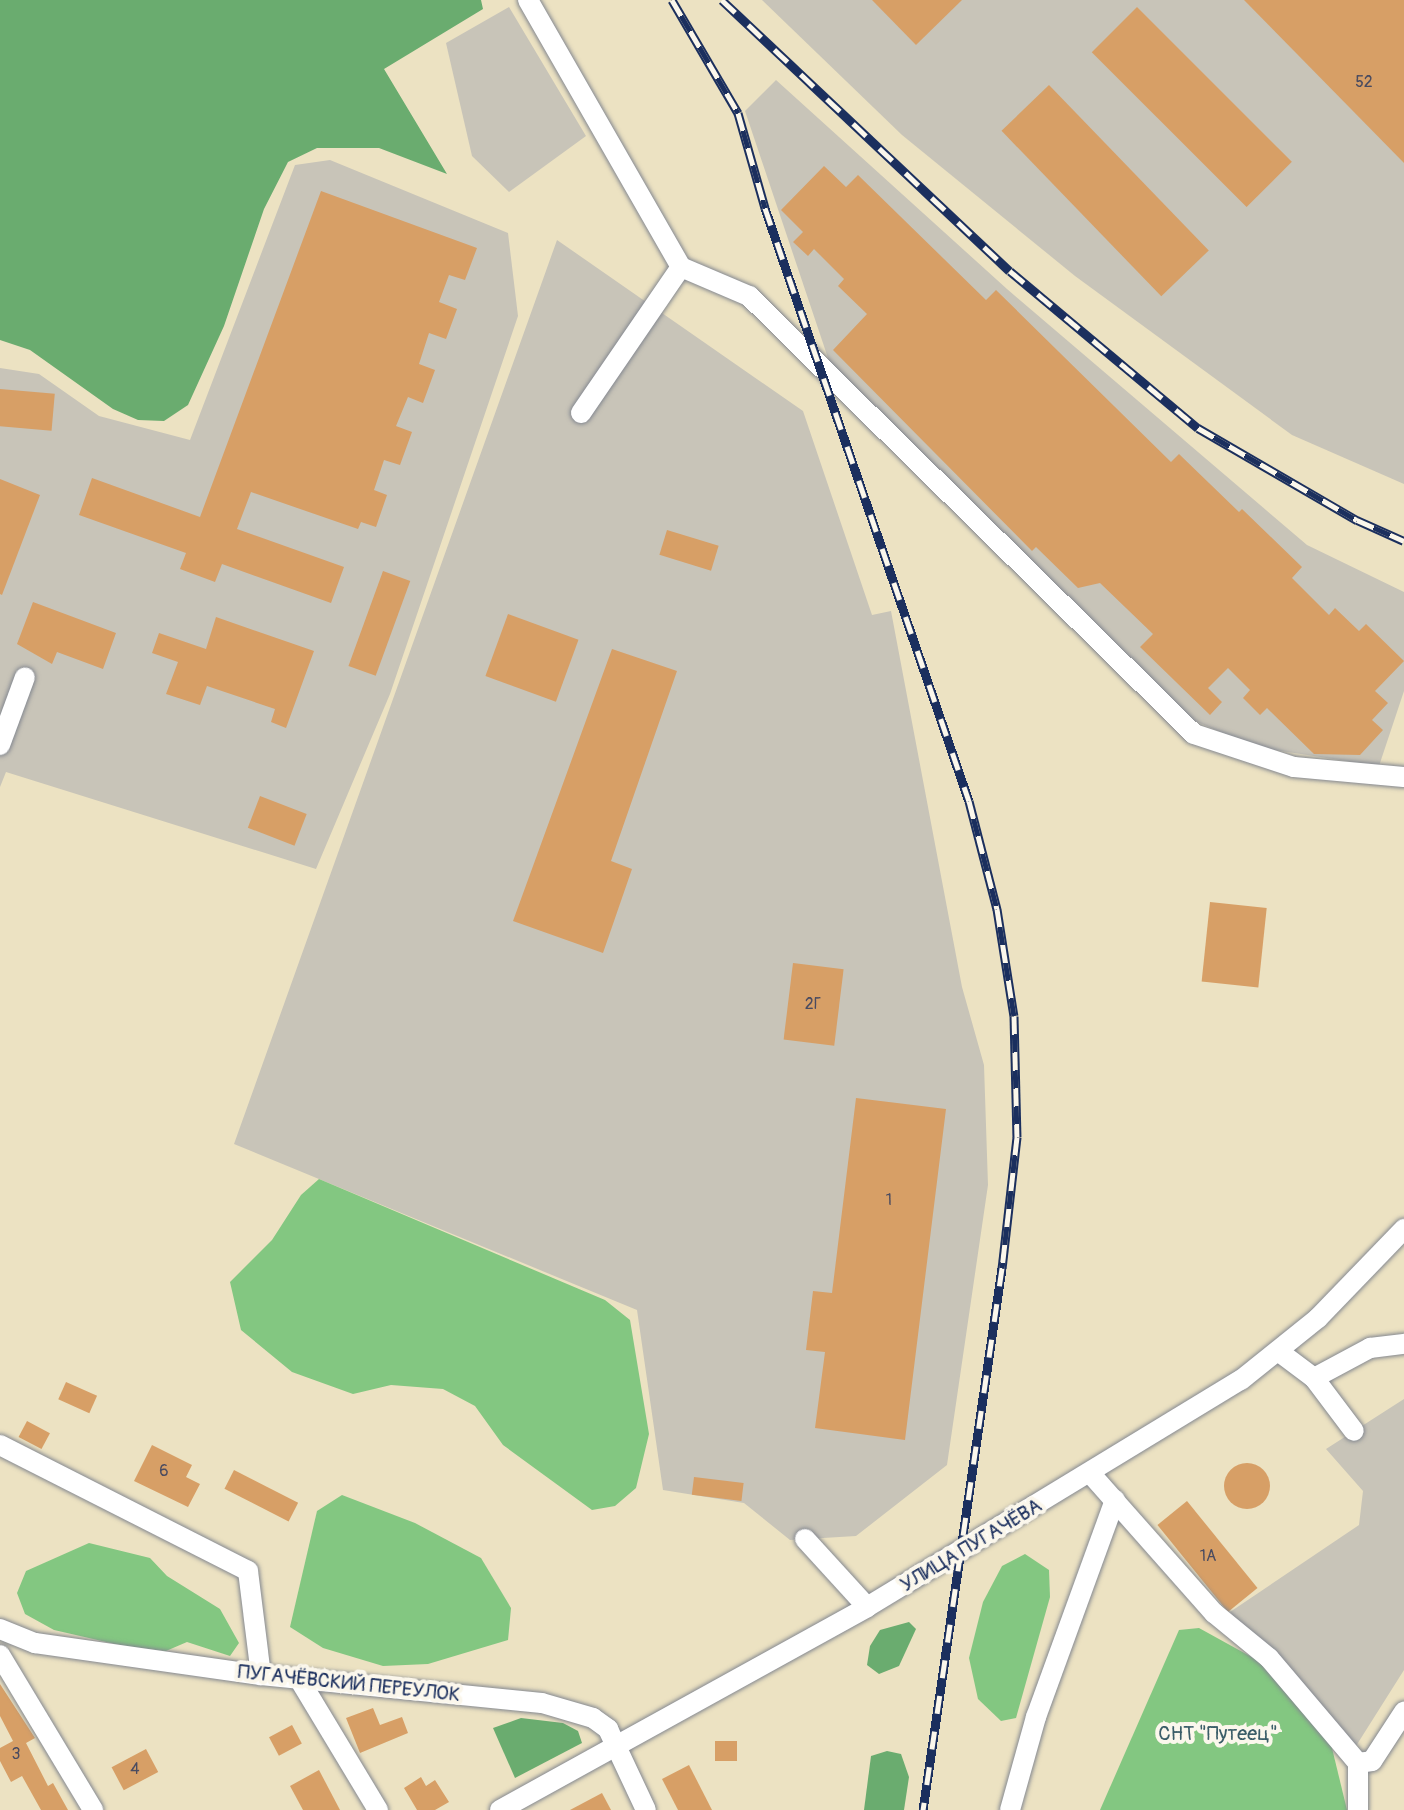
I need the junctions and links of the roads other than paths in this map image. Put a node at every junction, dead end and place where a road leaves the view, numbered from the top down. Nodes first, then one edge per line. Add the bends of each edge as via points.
1 (528, 0) edge
2 (681, 267) junction
3 (581, 413) dead end
4 (25, 677) dead end
5 (0, 745) edge
6 (1404, 777) edge
7 (1404, 1229) edge
8 (1404, 1344) edge
9 (1278, 1351) junction
10 (1314, 1378) junction
11 (1354, 1431) dead end
12 (0, 1445) edge
13 (1091, 1474) junction
14 (1115, 1500) junction
15 (805, 1539) dead end
16 (867, 1607) junction
17 (0, 1629) edge
18 (0, 1655) edge
19 (261, 1675) junction
20 (299, 1679) junction
21 (1404, 1712) edge
22 (616, 1745) junction
23 (1358, 1763) junction
24 (93, 1810) edge
25 (378, 1810) edge
26 (500, 1810) edge
27 (646, 1810) edge
28 (1010, 1810) edge
29 (1358, 1810) edge

1 - 2 street
2 - 3 street
2 - 6 street via 749,296 1194,734 1294,767
4 - 5 street
7 - 9 street, УЛИЦА ПУГАЧЁВА via 1384,1255
8 - 10 street via 1370,1348
9 - 10 street
9 - 13 street, УЛИЦА ПУГАЧЁВА
10 - 11 street
12 - 19 street via 248,1571
13 - 14 street
13 - 16 street, УЛИЦА ПУГАЧЁВА
14 - 23 street via 1214,1613 1269,1658
14 - 28 street via 1036,1717
15 - 16 street
16 - 22 street, УЛИЦА ПУГАЧЁВА
17 - 19 street, ПУГАЧЁВСКИЙ ПЕРЕУЛОК via 35,1643
18 - 24 street
19 - 20 street, ПУГАЧЁВСКИЙ ПЕРЕУЛОК
20 - 22 street, ПУГАЧЁВСКИЙ ПЕРЕУЛОК via 542,1703 593,1718 608,1729
20 - 25 street
21 - 23 street via 1372,1761
22 - 26 street, УЛИЦА ПУГАЧЁВА
22 - 27 street, ПУГАЧЁВСКИЙ ПЕРЕУЛОК
23 - 29 street

